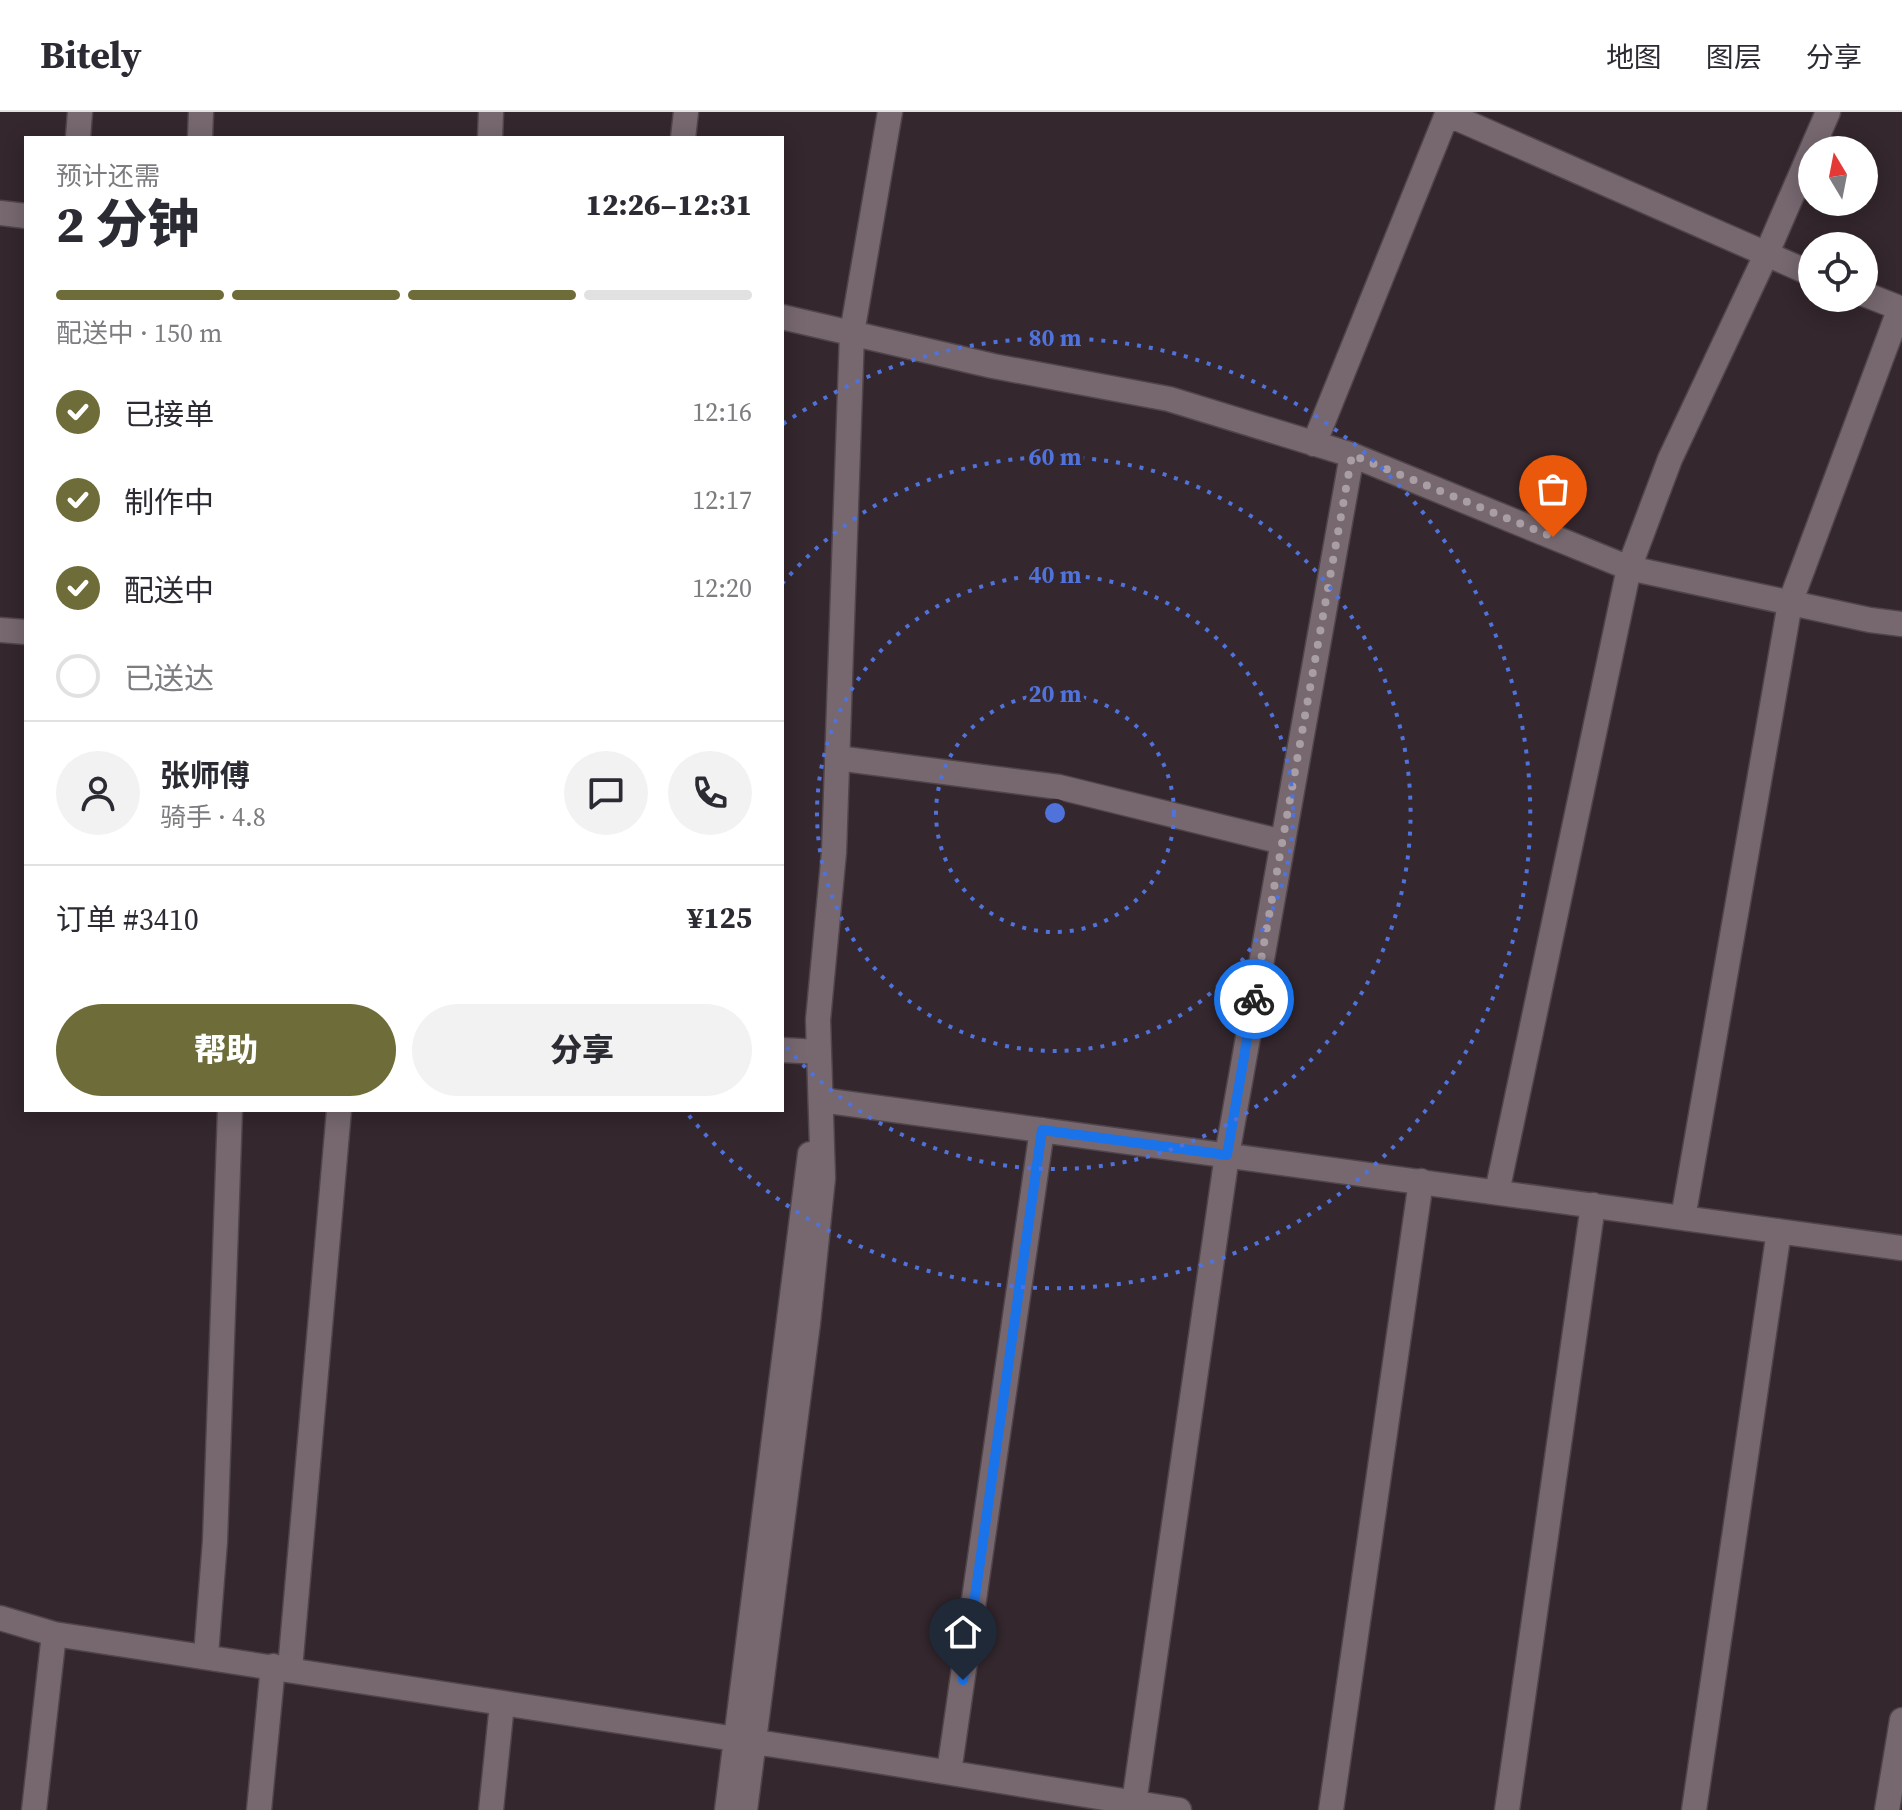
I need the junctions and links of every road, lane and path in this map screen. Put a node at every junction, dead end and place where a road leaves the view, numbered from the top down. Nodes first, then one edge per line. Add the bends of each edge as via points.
1 (80, 112) edge
2 (201, 112) edge
3 (491, 112) edge
4 (686, 112) edge
5 (890, 112) edge
6 (1828, 112) edge
7 (1448, 113) edge
8 (78, 136) edge
9 (200, 136) edge
10 (490, 136) edge
11 (683, 136) edge
12 (0, 213) edge
13 (24, 216) edge
14 (1766, 255) junction
15 (1798, 268) edge
16 (1878, 300) edge
17 (1901, 309) edge
18 (784, 317) edge
19 (852, 333) junction
20 (1314, 444) junction
21 (1352, 455) junction
22 (1629, 568) junction
23 (1790, 603) junction
24 (1902, 624) edge
25 (0, 630) edge
26 (24, 632) edge
27 (837, 758) junction
28 (1283, 842) junction
29 (784, 1050) edge
30 (819, 1052) junction
31 (821, 1100) junction
32 (230, 1112) edge
33 (339, 1112) edge
34 (1042, 1130) junction
35 (1227, 1155) junction
36 (1421, 1181) junction
37 (1497, 1192) junction
38 (1593, 1205) junction
39 (1683, 1218) junction
40 (1779, 1231) junction
41 (1902, 1248) edge
42 (0, 1618) edge
43 (54, 1634) junction
44 (206, 1655) junction
45 (282, 1668) junction
46 (502, 1704) junction
47 (1902, 1720) edge
48 (744, 1741) junction
49 (949, 1772) junction
50 (1134, 1803) junction
51 (34, 1810) edge
52 (259, 1810) edge
53 (491, 1810) edge
54 (727, 1810) edge
55 (745, 1810) edge
56 (1179, 1810) edge
57 (1331, 1810) edge
58 (1507, 1810) edge
59 (1694, 1810) edge
60 (1887, 1810) edge

1 - 8 street
2 - 9 street
3 - 10 street
4 - 11 street
5 - 19 street
6 - 14 street
7 - 14 street
7 - 20 street
12 - 13 street
14 - 15 street
14 - 22 street via 1670,459
16 - 17 street
17 - 23 street
18 - 19 street
19 - 20 street via 1169,399
19 - 27 street
20 - 21 street
21 - 22 street
21 - 28 street
22 - 23 street
22 - 37 street
23 - 24 street
23 - 39 street
25 - 26 street
27 - 28 street via 1059,787
27 - 30 street
28 - 35 street
29 - 30 street
30 - 31 street
31 - 34 street
31 - 48 street via 807,1173
32 - 44 street
33 - 45 street
34 - 35 street
34 - 49 street
35 - 36 street
35 - 50 street
36 - 37 street
36 - 57 street
37 - 38 street
38 - 39 street
38 - 58 street
39 - 40 street
40 - 41 street
40 - 59 street
42 - 43 street
43 - 44 street
43 - 51 street
44 - 45 street
45 - 46 street
45 - 52 street
46 - 48 street
46 - 53 street
47 - 60 street
48 - 49 street
48 - 54 street
48 - 55 street
49 - 50 street
50 - 56 street

